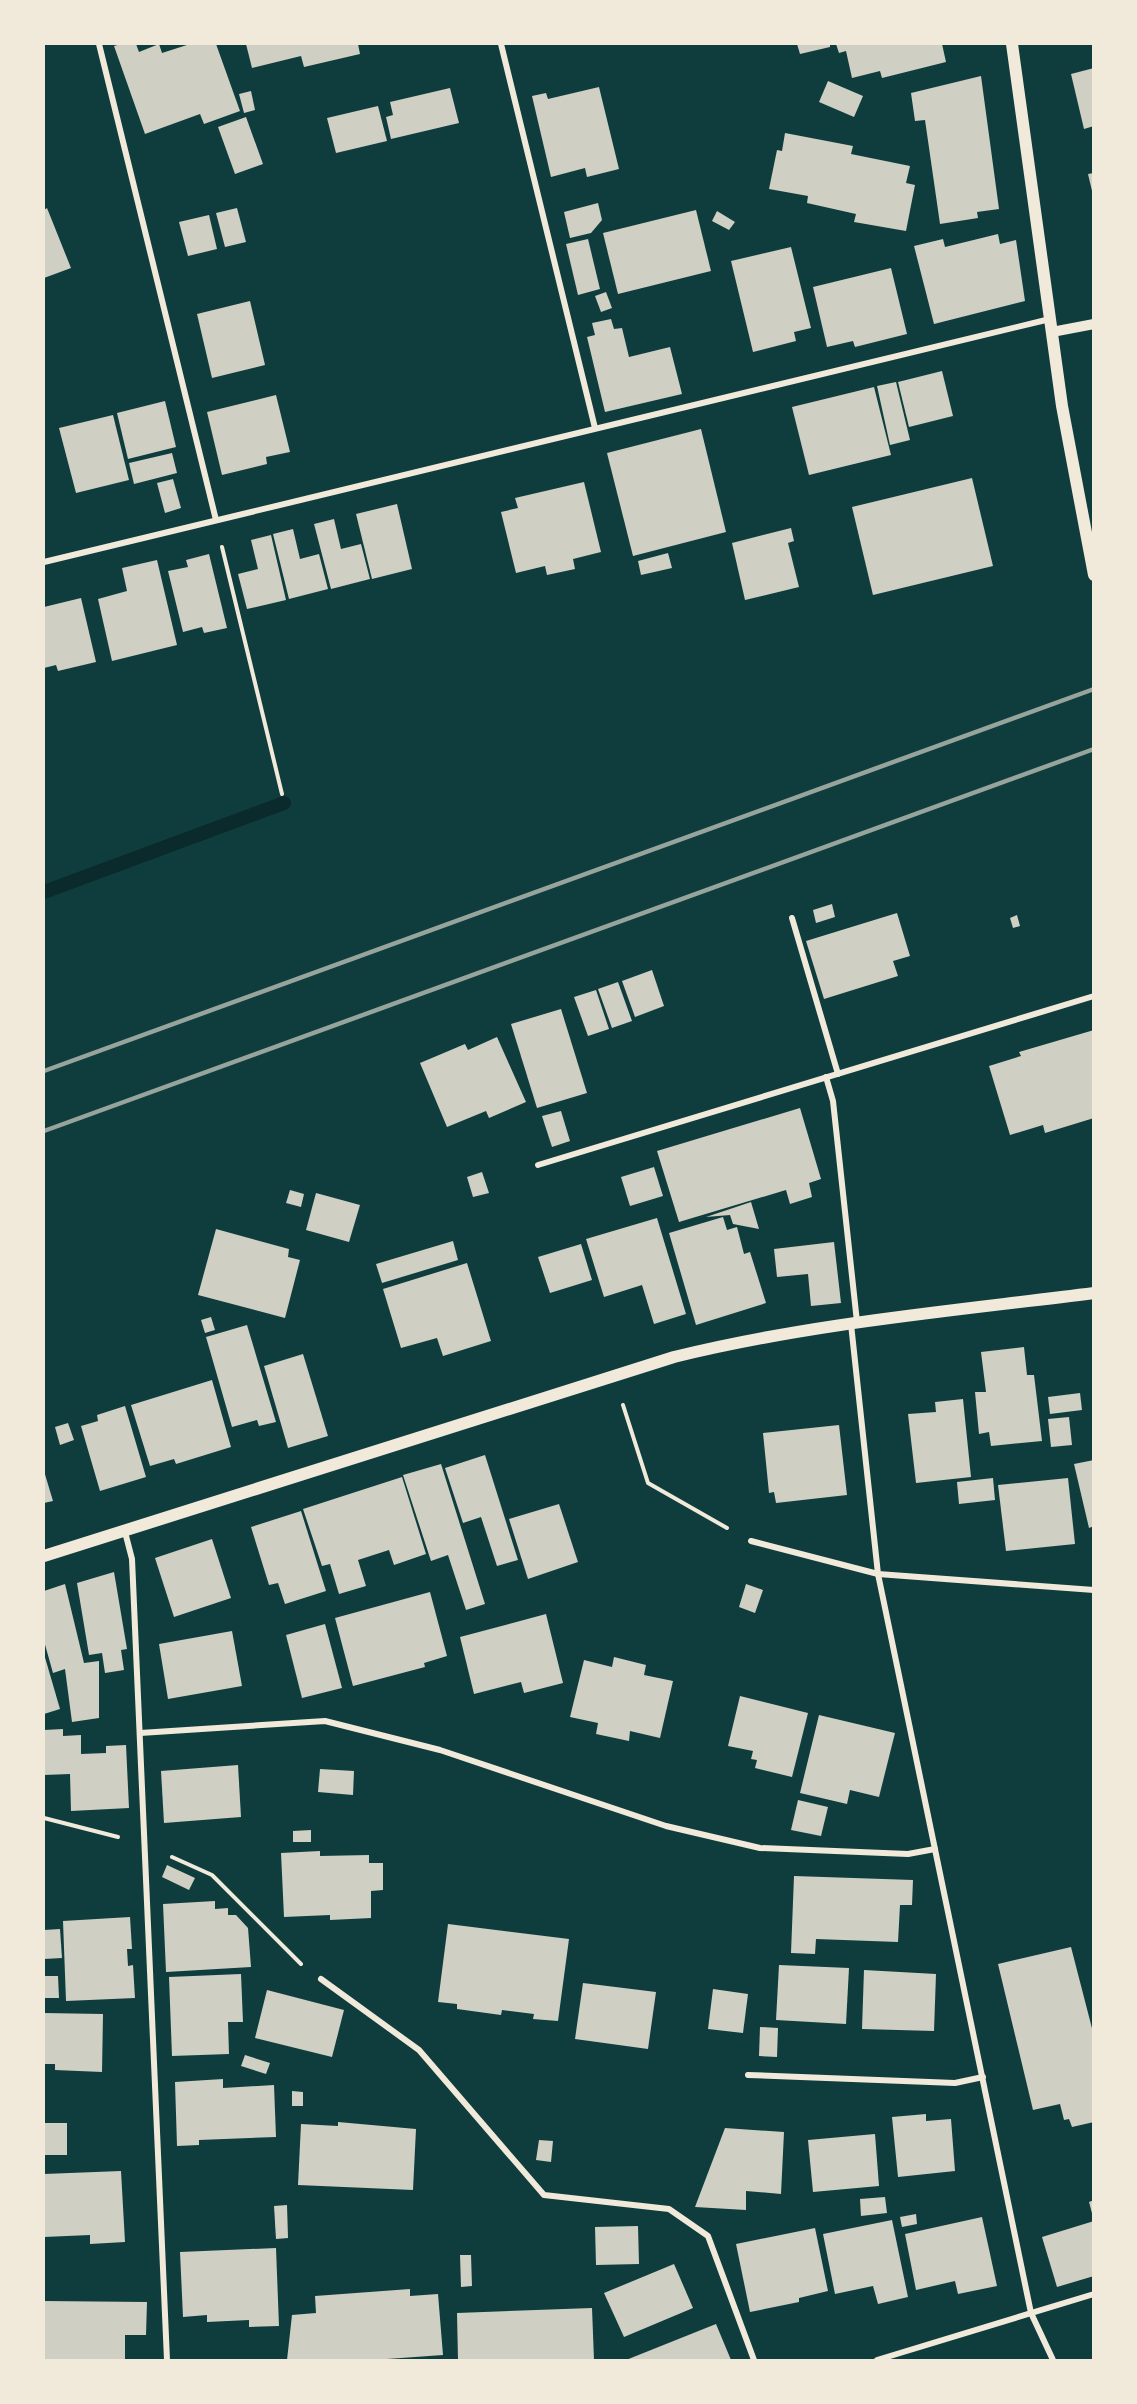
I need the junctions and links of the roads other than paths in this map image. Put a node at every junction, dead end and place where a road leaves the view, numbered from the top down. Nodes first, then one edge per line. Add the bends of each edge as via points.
1 (99, 44) edge
2 (501, 44) edge
3 (1012, 44) edge
4 (1094, 324) edge
5 (1051, 325) junction
6 (595, 428) junction
7 (216, 520) junction
8 (44, 562) edge
9 (1094, 575) edge
10 (792, 918) dead end
11 (1094, 996) edge
12 (838, 1074) junction
13 (826, 1077) junction
14 (538, 1165) dead end
15 (1094, 1293) edge
16 (854, 1323) junction
17 (125, 1532) junction
18 (751, 1541) road end
19 (44, 1556) edge
20 (878, 1574) junction
21 (1094, 1590) edge
22 (140, 1733) junction
23 (935, 1849) junction
24 (321, 1979) road end
25 (748, 2075) dead end
26 (983, 2077) junction
27 (1094, 2294) edge
28 (1031, 2313) junction
29 (167, 2361) edge
30 (754, 2361) edge
31 (877, 2361) edge
32 (1053, 2361) edge

1 - 7 street
2 - 6 street
3 - 5 main road
4 - 5 street
5 - 6 street
5 - 9 main road
6 - 7 street
7 - 8 street
10 - 12 street
11 - 12 street
12 - 13 street
13 - 14 street
13 - 16 street via 833,1101
15 - 16 main road
16 - 17 main road via 746,1340 674,1357
16 - 20 street
17 - 19 main road
17 - 22 street via 132,1559
18 - 20 street
20 - 21 street
20 - 23 street
22 - 23 street via 325,1721 440,1750 666,1826 763,1849 908,1854
22 - 29 street
23 - 26 street
24 - 30 street via 419,2050 544,2195 669,2209 708,2236
25 - 26 street via 955,2083
26 - 28 street
27 - 28 street
28 - 31 street
28 - 32 street

